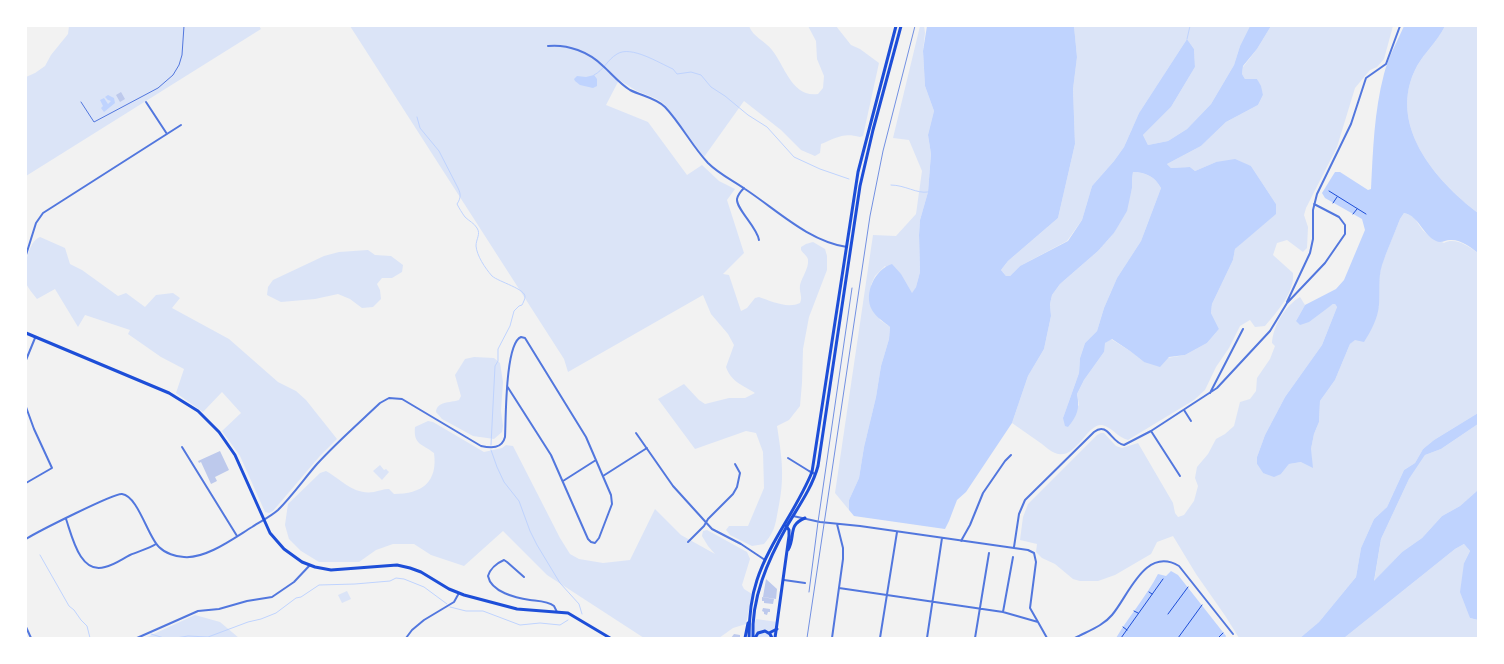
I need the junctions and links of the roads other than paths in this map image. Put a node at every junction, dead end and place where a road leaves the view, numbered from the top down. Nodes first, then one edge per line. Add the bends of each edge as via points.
1 (184, 26) edge
2 (896, 26) edge
3 (901, 26) edge
4 (1400, 26) edge
5 (548, 46) dead end
6 (81, 102) dead end
7 (146, 102) dead end
8 (181, 125) dead end
9 (167, 134) junction
10 (744, 188) junction
11 (1314, 204) junction
12 (759, 240) dead end
13 (846, 247) junction
14 (850, 248) junction
15 (26, 255) edge
16 (1287, 303) junction
17 (1243, 329) dead end
18 (26, 333) edge
19 (36, 338) junction
20 (26, 360) edge
21 (507, 386) junction
22 (1210, 393) junction
23 (26, 407) edge
24 (1184, 410) junction
25 (1191, 421) dead end
26 (1151, 431) junction
27 (636, 433) dead end
28 (182, 447) dead end
29 (647, 448) junction
30 (1011, 456) dead end
31 (788, 458) dead end
32 (596, 460) junction
33 (735, 464) dead end
34 (814, 473) junction
35 (603, 476) junction
36 (1180, 476) dead end
37 (563, 481) junction
38 (26, 483) edge
39 (792, 515) junction
40 (805, 518) junction
41 (66, 519) junction
42 (264, 520) junction
43 (707, 522) junction
44 (837, 524) junction
45 (786, 525) junction
46 (897, 532) junction
47 (237, 536) junction
48 (942, 538) junction
49 (26, 539) edge
50 (961, 541) junction
51 (688, 542) dead end
52 (156, 544) junction
53 (1014, 548) junction
54 (788, 550) junction
55 (989, 553) dead end
56 (1013, 557) dead end
57 (767, 562) junction
58 (310, 565) junction
59 (524, 577) dead end
60 (784, 580) junction
61 (805, 583) dead end
62 (839, 588) junction
63 (459, 593) junction
64 (888, 595) junction
65 (933, 601) junction
66 (752, 605) junction
67 (980, 609) junction
68 (557, 612) junction
69 (1003, 612) junction
70 (1038, 622) junction
71 (26, 627) edge
72 (777, 629) junction
73 (769, 632) junction
74 (1233, 634) dead end
75 (31, 638) edge
76 (137, 638) edge
77 (406, 638) edge
78 (610, 638) edge
79 (746, 638) edge
80 (749, 638) edge
81 (754, 638) edge
82 (772, 638) edge
83 (776, 638) edge
84 (832, 638) edge
85 (880, 638) edge
86 (927, 638) edge
87 (975, 638) edge
88 (1047, 638) edge
89 (1075, 638) edge

1 - 6 lane via 184,50 181,59 172,75 158,88 94,122
2 - 13 main road via 858,172
3 - 14 main road via 868,148
4 - 11 street via 1386,64 1368,76 1364,82 1351,124
5 - 10 street via 569,48 591,56 623,85 662,104 710,165
7 - 9 street
8 - 9 street
9 - 15 street via 43,213 36,223
10 - 12 street via 738,195 738,204 757,232
10 - 13 street via 810,234 826,242
11 - 16 street via 1310,254
11 - 16 street via 1342,219 1345,232 1325,263
13 - 14 street
13 - 34 main road
14 - 34 main road via 819,456
16 - 22 street via 1270,331
17 - 22 street
18 - 19 main road
19 - 20 street
19 - 42 main road via 152,386 198,411 228,444
21 - 32 street via 516,340 520,337 526,338 586,437
21 - 37 street via 552,455
21 - 42 street via 504,443 498,447 476,443 402,399 389,398 380,403 328,452 283,505
22 - 24 street
23 - 38 street via 52,468
24 - 25 street
24 - 26 street
26 - 36 street
26 - 53 street via 1124,445 1117,442 1107,430 1099,429 1094,432 1025,500 1019,514
27 - 29 street
28 - 47 street
29 - 35 street
29 - 43 street via 673,486
30 - 50 street via 983,493
31 - 34 street
32 - 35 street
32 - 37 street
33 - 43 street via 740,473 735,491
34 - 39 main road
35 - 37 street via 612,501 599,538 592,543
39 - 40 street
39 - 45 main road
40 - 44 street
40 - 54 main road via 794,525
41 - 49 street
41 - 52 street via 117,494 124,494 134,503
41 - 52 street via 79,554 85,563 92,567 106,567
42 - 47 street
42 - 58 main road via 270,533 281,546
43 - 51 street
43 - 57 street via 714,531 741,544
44 - 46 street
44 - 62 street via 843,551
45 - 54 main road via 789,534
45 - 57 main road
46 - 48 street
46 - 64 street
47 - 52 street via 210,551 190,557 174,556
48 - 50 street
48 - 65 street
50 - 53 street
53 - 70 street via 1031,551 1036,557 1030,608
54 - 60 main road
55 - 67 street
56 - 69 street
57 - 66 main road via 757,580
57 - 81 main road via 758,592
58 - 63 main road via 341,570 402,566 421,572
58 - 76 street via 294,582 272,597 198,611
59 - 68 street via 507,562 502,561 488,576 495,587 523,599 548,603
60 - 61 street
60 - 72 main road
62 - 64 street
62 - 84 street
63 - 68 main road via 517,609
63 - 77 street via 454,602 424,620
64 - 65 street
64 - 85 street
65 - 67 street
65 - 86 street
66 - 79 main road
66 - 80 main road
67 - 69 street
67 - 87 street
68 - 78 main road via 574,616
69 - 70 street
70 - 88 street
71 - 75 street
72 - 73 main road
72 - 83 main road
73 - 81 main road via 760,632
73 - 82 main road
74 - 89 street via 1179,566 1163,562 1151,564 1143,570 1112,615

